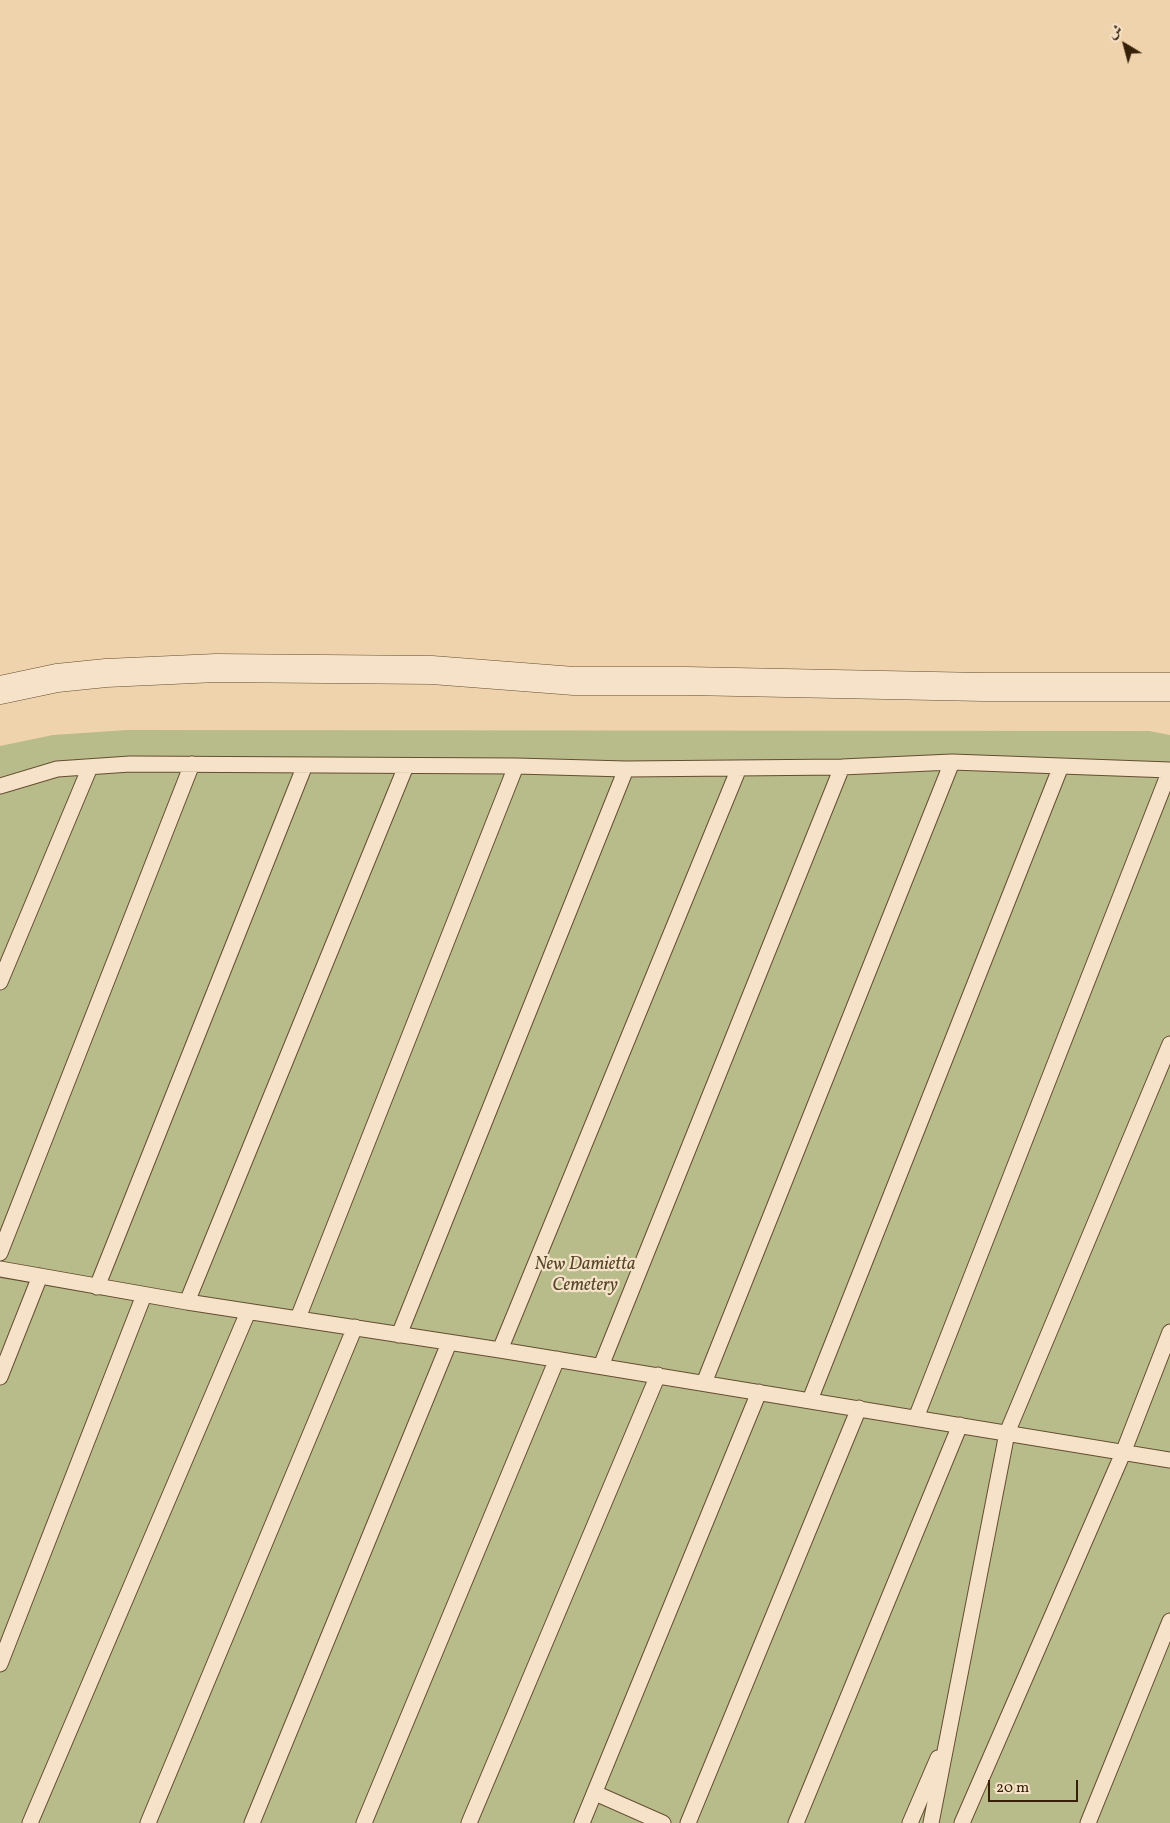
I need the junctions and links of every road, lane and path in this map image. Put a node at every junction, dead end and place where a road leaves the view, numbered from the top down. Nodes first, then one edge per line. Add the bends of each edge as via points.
1 (1170, 687) edge
2 (0, 690) edge
3 (952, 762) junction
4 (192, 764) junction
5 (305, 765) junction
6 (406, 766) junction
7 (516, 766) junction
8 (842, 766) junction
9 (1061, 766) junction
10 (90, 767) junction
11 (739, 768) junction
12 (626, 770) junction
13 (1170, 770) edge
14 (0, 786) edge
15 (0, 982) edge
16 (1170, 1044) edge
17 (0, 1253) edge
18 (0, 1269) edge
19 (40, 1276) junction
20 (96, 1287) junction
21 (144, 1295) junction
22 (187, 1302) junction
23 (248, 1312) junction
24 (298, 1318) junction
25 (355, 1328) junction
26 (1170, 1332) edge
27 (399, 1335) junction
28 (448, 1343) junction
29 (500, 1350) junction
30 (557, 1359) junction
31 (601, 1366) junction
32 (658, 1375) junction
33 (0, 1377) edge
34 (704, 1383) junction
35 (759, 1392) junction
36 (810, 1400) junction
37 (859, 1408) junction
38 (916, 1418) junction
39 (960, 1425) junction
40 (1007, 1432) junction
41 (1123, 1453) junction
42 (1170, 1460) edge
43 (1170, 1621) edge
44 (0, 1664) edge
45 (950, 1729) junction
46 (595, 1793) junction
47 (30, 1823) edge
48 (148, 1823) edge
49 (252, 1823) edge
50 (364, 1823) edge
51 (469, 1823) edge
52 (582, 1823) edge
53 (663, 1823) edge
54 (688, 1823) edge
55 (796, 1823) edge
56 (910, 1823) edge
57 (931, 1823) edge
58 (962, 1823) edge
59 (1088, 1823) edge

1 - 2 street via 574,681 432,670 216,668 56,678
3 - 8 lane
3 - 9 lane
3 - 34 lane
4 - 5 lane
4 - 10 lane
4 - 17 lane
5 - 6 lane
5 - 20 lane
6 - 7 lane
6 - 22 lane
7 - 12 lane
7 - 24 lane
8 - 11 lane
8 - 31 lane
9 - 13 lane
9 - 36 lane
10 - 14 lane via 57,769
10 - 15 lane
11 - 12 lane
11 - 29 lane
12 - 27 lane
13 - 38 lane
16 - 40 lane
18 - 19 lane
19 - 20 lane
19 - 33 lane
20 - 21 lane
21 - 22 lane
21 - 44 lane
22 - 23 lane
23 - 24 lane
23 - 47 lane
24 - 25 lane
25 - 27 lane
25 - 48 lane
26 - 41 lane
27 - 28 lane
28 - 29 lane
28 - 49 lane
29 - 30 lane
30 - 31 lane
30 - 50 lane
31 - 32 lane
32 - 34 lane
32 - 51 lane
34 - 35 lane
35 - 36 lane
35 - 46 lane
36 - 37 lane
37 - 38 lane
37 - 54 lane
38 - 39 lane
39 - 40 lane
39 - 55 lane
40 - 41 lane
40 - 45 lane
41 - 42 lane
41 - 58 lane
43 - 59 lane
45 - 56 lane
45 - 57 lane
46 - 52 lane
46 - 53 lane

